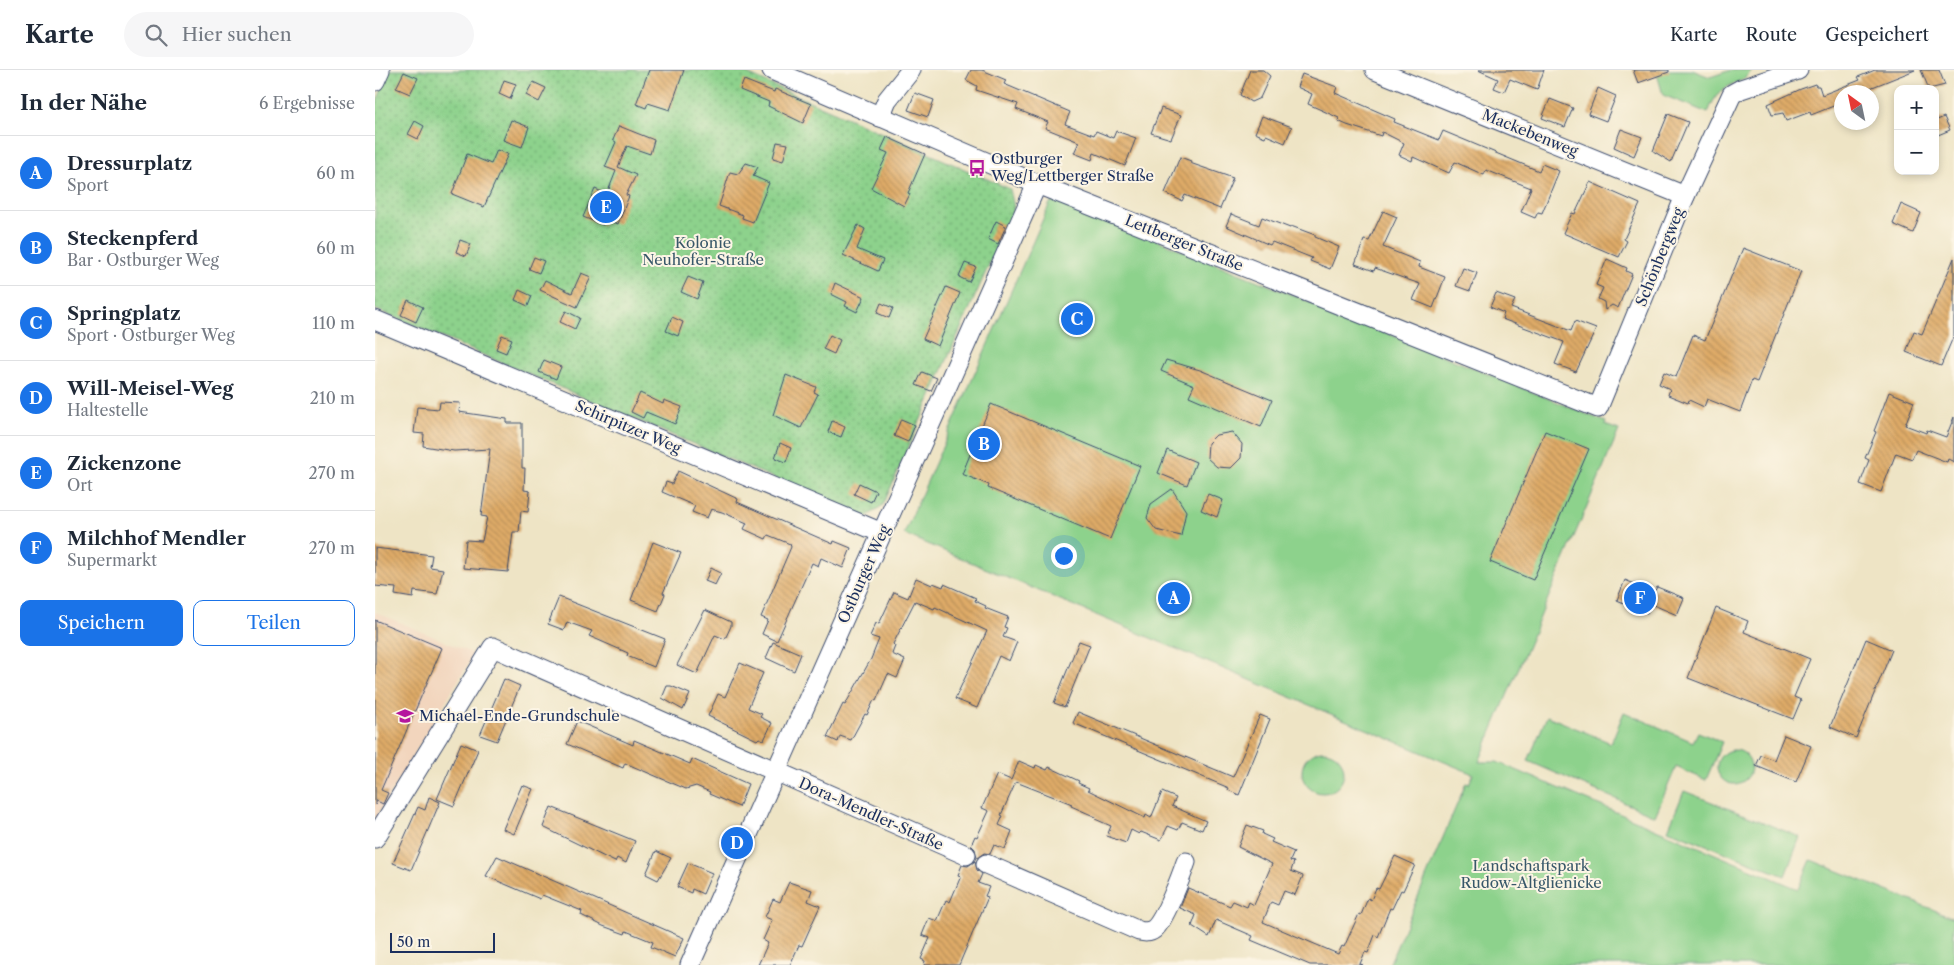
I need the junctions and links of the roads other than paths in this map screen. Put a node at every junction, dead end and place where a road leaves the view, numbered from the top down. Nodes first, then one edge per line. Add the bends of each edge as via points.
1 (380, 70) edge
2 (772, 70) edge
3 (911, 70) edge
4 (1375, 70) edge
5 (1798, 70) edge
6 (1766, 75) edge
7 (375, 81) edge
8 (880, 117) junction
9 (1037, 184) junction
10 (1685, 196) junction
11 (375, 320) edge
12 (1599, 408) joint
13 (882, 534) junction
14 (776, 771) junction
15 (375, 838) edge
16 (966, 855) dead end
17 (1186, 862) dead end
18 (986, 864) dead end
19 (690, 965) edge

1 - 7 street
2 - 8 street, Lettberger Straße
3 - 8 street via 887,100
4 - 10 street, Mackebenweg
5 - 6 street
6 - 10 street, Schönbergweg via 1733,94
8 - 9 street, Lettberger Straße
9 - 12 street, Lettberger Straße
9 - 13 street, Ostburger Weg
10 - 12 street, Schönbergweg
11 - 13 street, Schirpitzer Weg
13 - 14 street, Ostburger Weg
14 - 15 street, Dora-Mendler-Straße via 493,647
14 - 16 street, Dora-Mendler-Straße
14 - 19 street, Ostburger Weg
17 - 18 street via 1166,909 1154,929 1147,932

